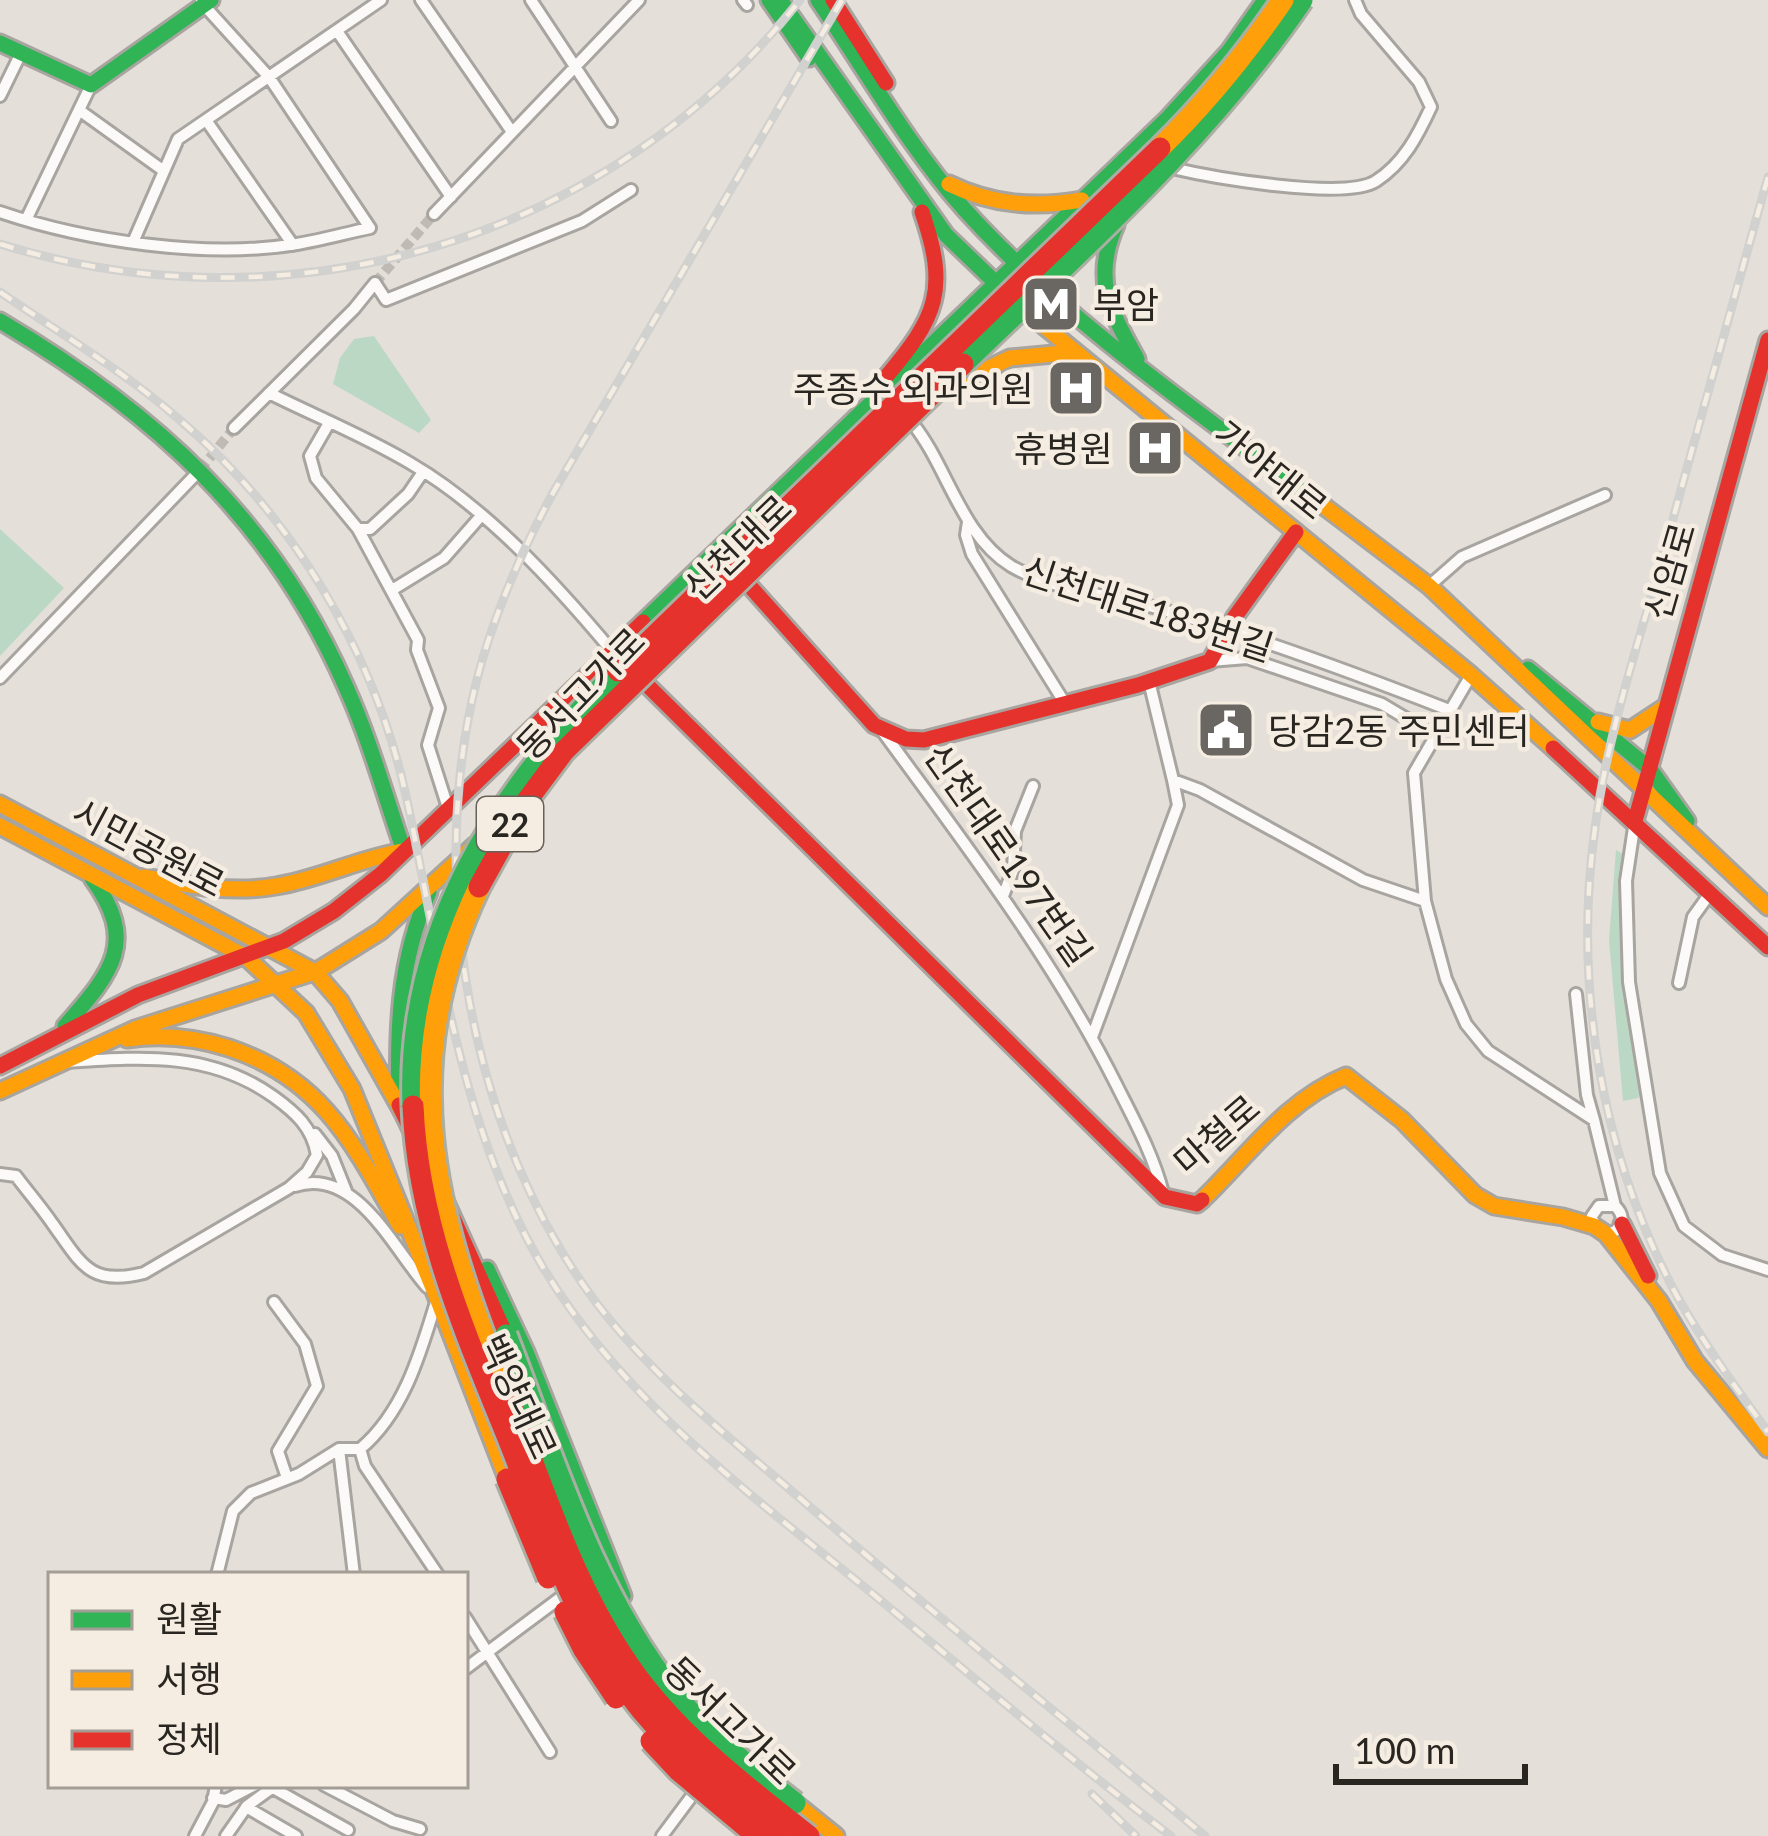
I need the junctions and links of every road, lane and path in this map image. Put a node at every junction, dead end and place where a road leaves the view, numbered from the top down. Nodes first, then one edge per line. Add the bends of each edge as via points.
1 (381, 0) edge
2 (421, 0) edge
3 (531, 0) edge
4 (638, 0) edge
5 (780, 0) edge
6 (818, 0) edge
7 (832, 0) edge
8 (1265, 0) edge
9 (1282, 0) edge
10 (1302, 0) edge
11 (1312, 0) edge
12 (1355, 0) edge
13 (205, 2) edge
14 (753, 2) edge
15 (337, 31) junction
16 (10, 48) edge
17 (575, 67) junction
18 (269, 77) junction
19 (91, 86) junction
20 (0, 96) edge
21 (79, 110) junction
22 (206, 120) junction
23 (611, 121) dead end
24 (512, 133) junction
25 (1172, 168) junction
26 (164, 171) junction
27 (937, 174) junction
28 (910, 184) junction
29 (631, 190) dead end
30 (451, 197) junction
31 (1082, 200) junction
32 (0, 212) edge
33 (434, 214) tunnel mouth
34 (26, 220) junction
35 (1117, 225) junction
36 (134, 240) junction
37 (293, 245) junction
38 (1017, 262) junction
39 (996, 282) junction
40 (1048, 289) junction
41 (1026, 311) junction
42 (0, 321) edge
43 (1768, 340) edge
44 (1075, 352) junction
45 (1144, 372) junction
46 (269, 393) junction
47 (940, 395) junction
48 (859, 415) junction
49 (329, 423) junction
50 (913, 424) junction
51 (234, 428) tunnel mouth
52 (200, 470) junction
53 (423, 472) junction
54 (1605, 495) dead end
55 (480, 517) junction
56 (968, 522) junction
57 (358, 529) junction
58 (1297, 532) junction
59 (747, 583) junction
60 (1429, 586) junction
61 (392, 590) junction
62 (1226, 632) junction
63 (612, 650) junction
64 (1210, 661) junction
65 (1471, 675) junction
66 (0, 678) edge
67 (644, 681) junction
68 (1149, 681) junction
69 (1066, 705) junction
70 (1449, 710) junction
71 (1662, 717) junction
72 (1581, 722) junction
73 (1424, 728) dead end
74 (883, 732) junction
75 (1559, 752) junction
76 (1173, 780) junction
77 (1647, 780) junction
78 (1033, 786) dead end
79 (0, 804) edge
80 (1677, 808) junction
81 (449, 812) junction
82 (1635, 821) junction
83 (0, 826) edge
84 (404, 851) junction
85 (1710, 853) junction
86 (87, 872) junction
87 (131, 875) junction
88 (433, 884) junction
89 (1711, 892) junction
90 (1003, 896) junction
91 (1425, 901) junction
92 (1768, 908) edge
93 (1768, 947) edge
94 (257, 952) junction
95 (315, 972) junction
96 (1679, 983) dead end
97 (280, 986) junction
98 (1576, 994) dead end
99 (60, 1031) junction
100 (1092, 1036) junction
101 (88, 1046) junction
102 (51, 1063) junction
103 (0, 1066) edge
104 (0, 1091) edge
105 (399, 1106) junction
106 (1594, 1120) junction
107 (308, 1128) junction
108 (0, 1174) edge
109 (289, 1188) junction
110 (346, 1193) junction
111 (1165, 1197) junction
112 (1609, 1222) junction
113 (420, 1264) junction
114 (1768, 1270) edge
115 (437, 1298) junction
116 (274, 1302) dead end
117 (339, 1449) junction
118 (360, 1449) junction
119 (1768, 1449) edge
120 (287, 1478) junction
121 (218, 1572) edge
122 (354, 1572) edge
123 (436, 1572) edge
124 (568, 1592) junction
125 (468, 1622) edge
126 (487, 1650) junction
127 (468, 1666) edge
128 (550, 1752) dead end
129 (701, 1783) junction
130 (249, 1788) edge
131 (271, 1788) edge
132 (277, 1788) edge
133 (330, 1788) edge
134 (215, 1792) edge
135 (246, 1807) junction
136 (393, 1821) junction
137 (420, 1829) dead end
138 (348, 1830) dead end
139 (811, 1831) edge
140 (229, 1835) edge
141 (195, 1836) edge
142 (296, 1836) edge
143 (385, 1836) edge
144 (662, 1836) edge
145 (757, 1836) edge
146 (769, 1836) edge
147 (781, 1836) edge
148 (836, 1836) edge

1 - 15 street
2 - 24 street
3 - 17 street
4 - 17 street
5 - 28 main road, 가야대로
6 - 27 main road, 가야대로
7 - 27 main road
8 - 31 main road, 신천대로 via 1209,75
9 - 147 main road, 동서고가로 / 22, bridge via 1204,106 537,758 477,847 433,955 416,1032 412,1114 422,1200 444,1278 560,1573 652,1723
10 - 139 main road, 동서고가로 / 22, bridge via 1256,68 1183,150 564,751 489,858 446,964 431,1049 434,1176 464,1287 551,1508 637,1676 699,1746
11 - 25 main road, 신천대로 via 1241,96
12 - 25 street via 1431,107 1413,146 1373,184 1331,190
13 - 18 street
13 - 19 main road
14 - 28 main road
15 - 18 street
15 - 30 street
16 - 19 main road
16 - 20 street
17 - 23 street
17 - 24 street
18 - 22 street
18 - 37 street via 370,228
19 - 21 street
21 - 26 street
21 - 34 street
22 - 26 street via 178,139
22 - 37 street
24 - 30 street
25 - 35 main road, 신천대로
26 - 36 street
27 - 31 main road via 972,197 1049,206
27 - 38 main road, 가야대로
28 - 39 main road, 가야대로 via 946,235
28 - 48 main road via 939,265 936,304
29 - 46 street via 582,221 386,300 375,283
30 - 33 street
31 - 38 main road, 신천대로
32 - 34 street
34 - 36 street
35 - 40 main road, 신천대로
35 - 45 main road via 1103,280
36 - 37 street via 212,249
38 - 39 main road, 신천대로
38 - 40 main road, 가야대로
39 - 41 main road, 가야대로
39 - 48 main road, 신천대로
40 - 41 main road, 신천대로
40 - 45 main road, 가야대로
41 - 44 main road, 가야대로
41 - 47 main road, 신천대로
42 - 52 main road via 116,393
43 - 71 main road, 신암로
44 - 47 main road via 980,366
44 - 58 main road, 가야대로
45 - 60 main road, 가야대로
46 - 49 street
46 - 51 street
47 - 50 main road, 신천대로
48 - 63 main road, 신천대로
49 - 53 street
49 - 57 street via 310,456 316,478
50 - 56 street, 신천대로183번길
50 - 59 main road, 신천대로
52 - 66 street
52 - 84 main road via 260,536 307,607 345,683
53 - 55 street
53 - 57 street via 370,529
54 - 60 street via 1462,556
55 - 61 street via 444,558
55 - 63 street via 549,576
56 - 62 street, 신천대로183번길 via 1010,566
56 - 69 street via 972,554
57 - 61 street
58 - 62 main road
58 - 65 main road, 가야대로
59 - 67 main road, 신천대로
59 - 74 main road, 신천대로197번길
60 - 72 main road, 가야대로
61 - 81 street via 439,708 428,745
62 - 64 main road
62 - 70 street, 신천대로183번길
63 - 67 main road, 마철로
63 - 81 main road, 신천대로
64 - 68 main road
64 - 73 street, 신천대로183번길 via 1247,658 1382,704
65 - 70 street
65 - 75 main road, 가야대로
67 - 88 main road, 신천대로
67 - 111 main road, 마철로
68 - 69 main road
68 - 76 street
69 - 74 main road via 946,737
70 - 91 street via 1414,773
71 - 72 main road via 1630,730
71 - 77 main road, 신암로
71 - 80 main road
72 - 75 main road via 1581,743
72 - 77 main road, 가야대로
74 - 90 street, 신천대로197번길
75 - 82 main road, 가야대로
76 - 91 street via 1363,880
76 - 100 street via 1178,806
77 - 80 main road
77 - 82 main road, 신암로
77 - 85 main road
78 - 90 street
79 - 87 main road, 시민공원로
80 - 85 main road
81 - 84 main road, 신천대로
82 - 89 main road, 가야대로
82 - 114 street via 1629,982 1660,1173 1684,1226 1722,1255
83 - 86 main road, 시민공원로
84 - 87 main road via 260,890
84 - 94 main road, 신천대로 via 340,908
85 - 92 main road
86 - 94 main road, 시민공원로
86 - 99 main road via 113,903 119,944 102,984
87 - 94 main road, 시민공원로
88 - 95 main road, 신천대로 via 365,943
88 - 105 main road via 411,930 396,1007
89 - 93 main road, 가야대로
89 - 96 street via 1693,917
90 - 100 street, 신천대로197번길
91 - 106 street via 1466,1024 1488,1051
94 - 95 main road, 백양대로
94 - 97 main road, 백양대로
94 - 99 main road, 신천대로
95 - 97 main road, 신천대로
95 - 105 main road, 백양대로
97 - 101 main road, 신천대로
97 - 113 main road, 백양대로 via 312,1020 357,1100
98 - 106 street
99 - 103 main road, 신천대로
100 - 111 street, 신천대로197번길
101 - 102 main road, 신천대로
101 - 113 main road via 168,1034 279,1067 334,1120
102 - 104 main road, 신천대로
102 - 107 street via 202,1062 266,1090
105 - 139 main road, 백양대로 via 472,1235 654,1657
105 - 148 main road, bridge via 506,1335 624,1622 702,1725
106 - 112 street
107 - 109 street via 317,1155
107 - 110 street via 332,1156
108 - 109 street via 16,1176 81,1265 101,1277 144,1273
109 - 110 street via 321,1182
110 - 115 street
111 - 112 main road, 마철로 via 1197,1204 1304,1099 1346,1076 1494,1207
112 - 119 main road via 1695,1361
113 - 115 main road, 백양대로
115 - 118 street via 405,1390
115 - 124 main road, 백양대로
115 - 145 main road, bridge via 555,1591 601,1676 679,1771
116 - 120 street via 305,1344 317,1386 278,1451
117 - 118 street
117 - 120 street
117 - 122 street
118 - 123 street
120 - 121 street via 259,1488 233,1511
124 - 126 street
124 - 129 main road, 백양대로 via 621,1690
125 - 126 street
126 - 127 street
126 - 128 street
129 - 144 street
129 - 146 main road, 백양대로
130 - 134 street via 226,1800
131 - 135 street
132 - 138 street
133 - 136 street
134 - 141 street
135 - 140 street
135 - 142 street
136 - 137 street
136 - 143 street

